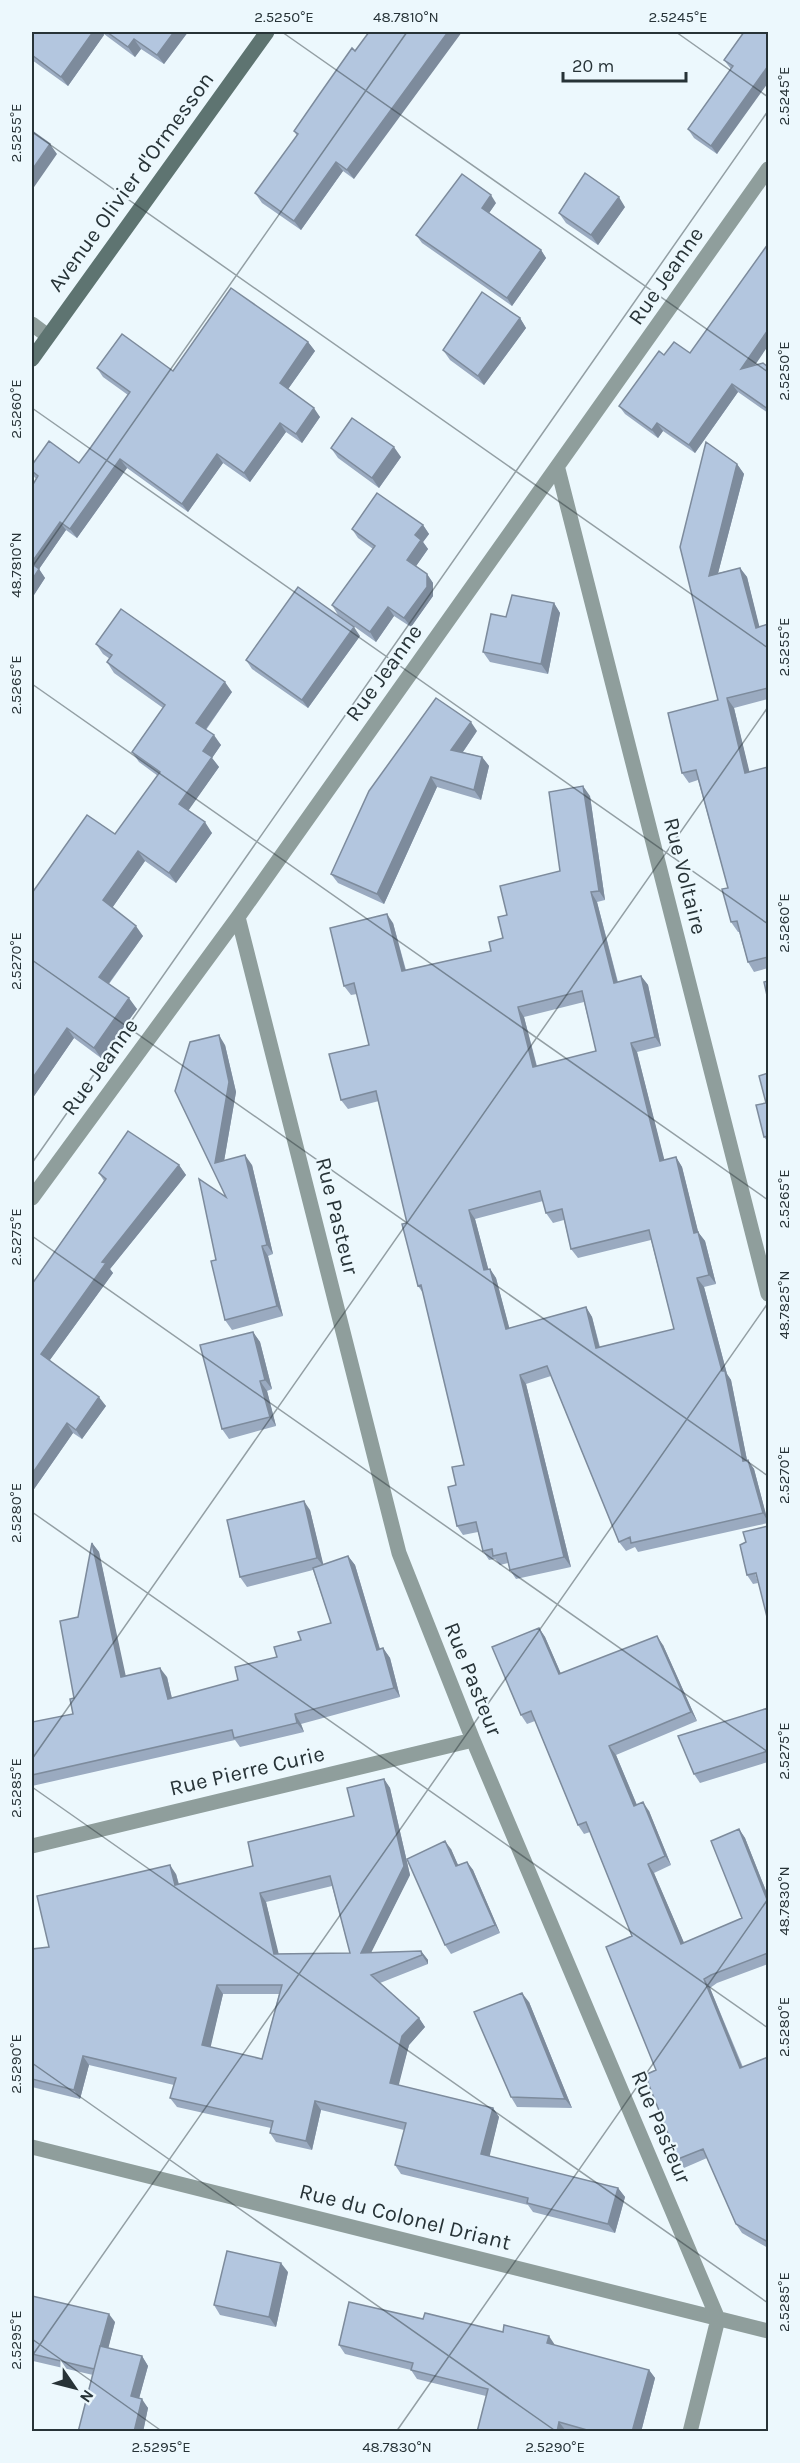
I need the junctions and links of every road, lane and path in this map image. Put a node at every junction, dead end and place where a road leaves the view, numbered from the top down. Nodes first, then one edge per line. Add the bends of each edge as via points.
1 (267, 32) edge
2 (768, 169) edge
3 (32, 324) edge
4 (48, 336) junction
5 (32, 359) edge
6 (558, 469) junction
7 (238, 917) junction
8 (32, 1198) edge
9 (768, 1294) edge
10 (473, 1740) junction
11 (32, 1846) edge
12 (32, 2147) edge
13 (718, 2319) junction
14 (768, 2331) edge
15 (690, 2432) edge

1 - 4 main road, Avenue Olivier d'Ormesson
2 - 6 street, Rue Jeanne
3 - 4 street
4 - 5 main road, Avenue Olivier d'Ormesson
6 - 7 street, Rue Jeanne
6 - 9 street, Rue Voltaire
7 - 8 street, Rue Jeanne
7 - 10 street, Rue Pasteur via 399,1553
10 - 11 street, Rue Pierre Curie
10 - 13 street, Rue Pasteur
12 - 13 street, Rue du Colonel Driant
13 - 14 street, Rue du Colonel Driant
13 - 15 street

